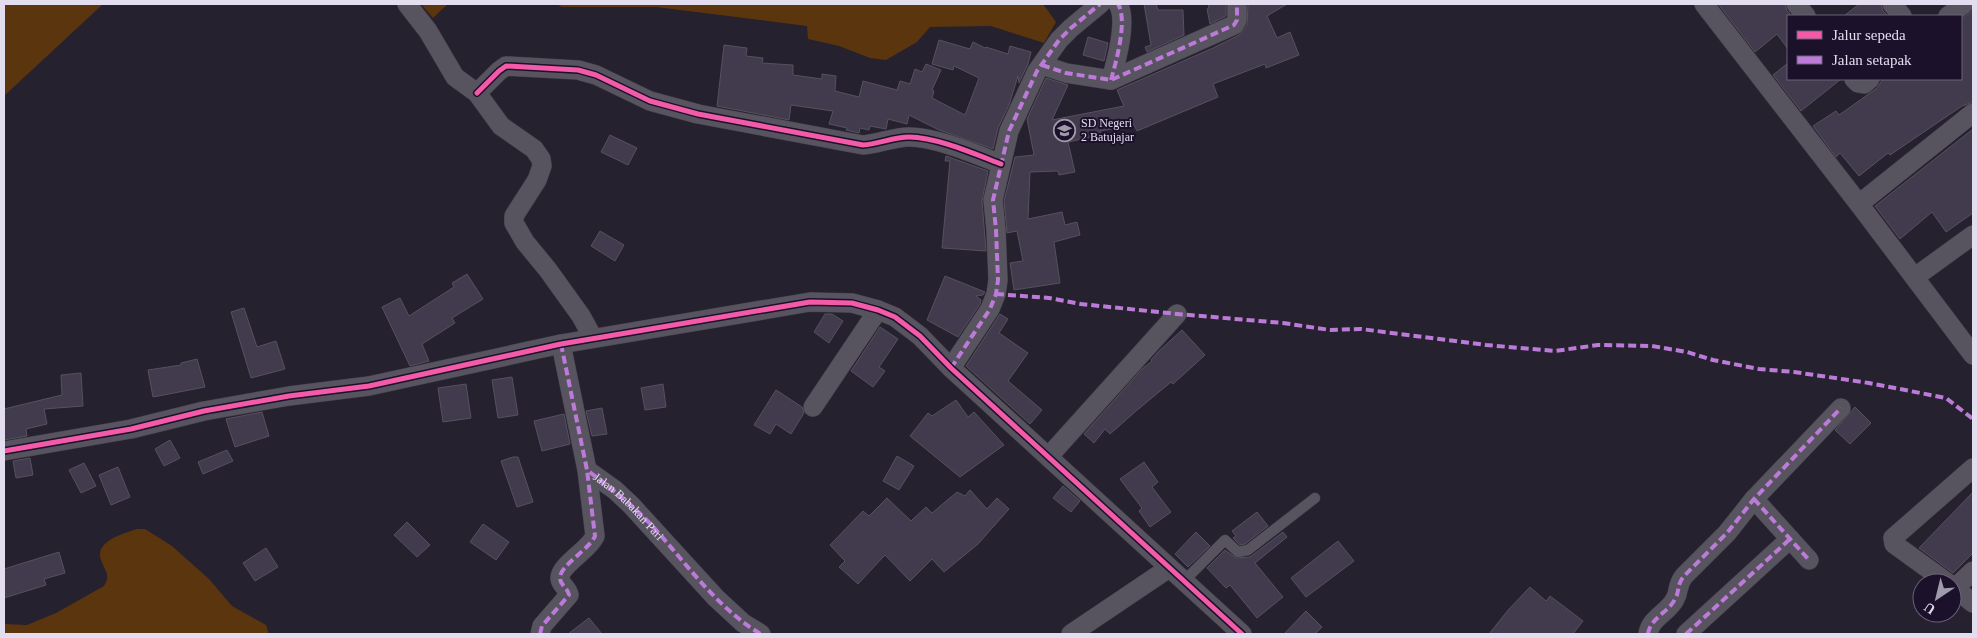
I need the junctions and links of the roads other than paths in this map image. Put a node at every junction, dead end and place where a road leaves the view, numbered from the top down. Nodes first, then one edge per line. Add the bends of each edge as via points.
1 (408, 4) edge
2 (1100, 4) edge
3 (1118, 4) edge
4 (1237, 4) edge
5 (1704, 4) edge
6 (1796, 4) edge
7 (1892, 4) edge
8 (1964, 4) edge
9 (1805, 15) edge
10 (1901, 15) edge
11 (1949, 15) edge
12 (1042, 64) junction
13 (1111, 80) junction
14 (1855, 80) edge
15 (1869, 80) edge
16 (477, 93) junction
17 (1973, 113) edge
18 (1001, 164) junction
19 (1859, 204) junction
20 (1973, 235) edge
21 (1915, 277) junction
22 (878, 310) junction
23 (1176, 314) dead end
24 (593, 338) junction
25 (561, 344) junction
26 (1973, 355) edge
27 (951, 368) junction
28 (813, 408) dead end
29 (1841, 408) dead end
30 (4, 451) edge
31 (1049, 456) junction
32 (1973, 468) edge
33 (587, 470) junction
34 (1315, 498) dead end
35 (1754, 499) junction
36 (1790, 539) junction
37 (1809, 560) dead end
38 (1170, 568) junction
39 (1973, 571) edge
40 (1933, 573) edge
41 (1962, 578) edge
42 (1184, 581) junction
43 (1962, 594) edge
44 (1973, 602) edge
45 (540, 634) edge
46 (759, 634) edge
47 (1071, 634) edge
48 (1242, 634) edge
49 (1648, 634) edge
50 (1686, 634) edge

1 - 16 street via 428,31 450,71
2 - 12 street via 1059,40
3 - 13 street via 1121,25
4 - 13 street via 1234,25
5 - 19 street
6 - 9 street
7 - 10 street
8 - 11 street
12 - 13 street via 1066,73
12 - 18 street via 1010,130
14 - 15 street via 1864,84
16 - 18 street via 506,66 578,70 596,74 650,101 698,114 863,145 906,137 919,138
16 - 24 street via 501,126 534,149 540,159 542,166 537,180 514,216 514,223 581,316
17 - 19 street
18 - 27 street via 993,200 996,294 990,309
19 - 21 street
20 - 21 street
21 - 26 street
22 - 24 street via 852,303 810,302
22 - 27 street via 895,317 920,336
22 - 28 street
23 - 31 street
24 - 25 street
25 - 30 street via 369,386 204,411 132,429
25 - 33 street, Jalan Babakan Pari
27 - 31 street
29 - 35 street
31 - 38 street
32 - 40 street via 1893,538 1894,544
33 - 45 street via 595,536 560,576 569,595 542,626
33 - 46 street, Jalan Babakan Pari via 631,505 716,598
34 - 42 lane via 1248,550 1238,552 1225,540
35 - 36 street
35 - 49 street via 1727,533 1684,576 1678,584 1676,597 1650,626
36 - 37 street
36 - 50 street
38 - 42 street
38 - 47 street
39 - 41 street
42 - 48 street
43 - 44 street

